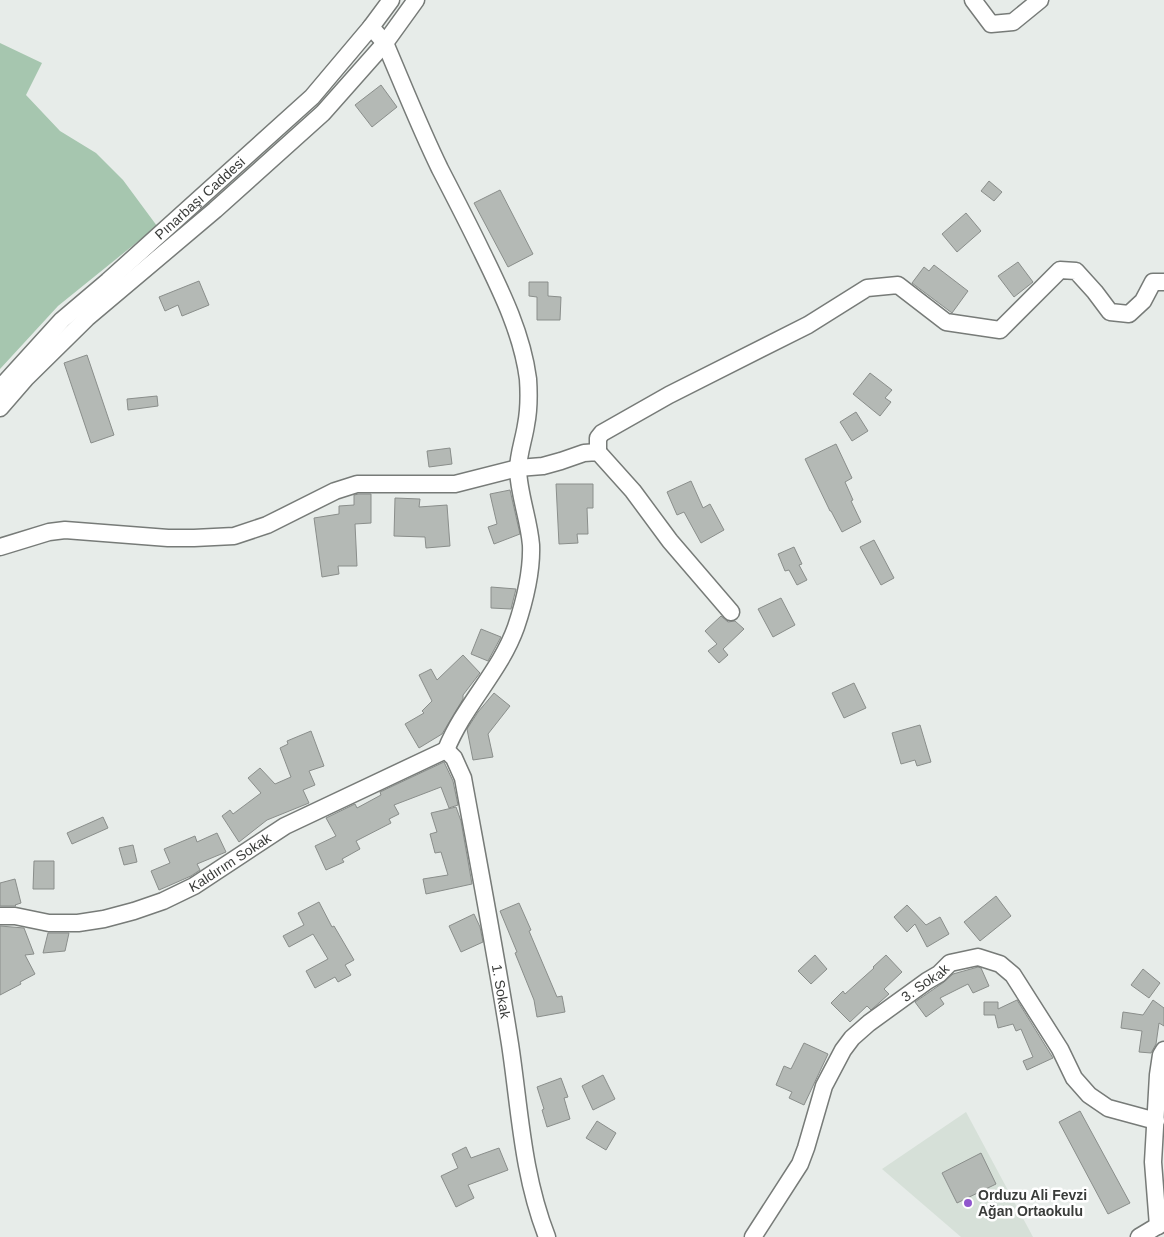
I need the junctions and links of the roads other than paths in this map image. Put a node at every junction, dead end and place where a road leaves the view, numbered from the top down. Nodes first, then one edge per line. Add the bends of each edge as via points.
1 (391, 0) edge
2 (416, 0) edge
3 (972, 0) edge
4 (1040, 0) edge
5 (371, 28) junction
6 (385, 43) junction
7 (1164, 282) edge
8 (0, 388) edge
9 (0, 408) edge
10 (598, 452) junction
11 (518, 468) junction
12 (0, 547) edge
13 (731, 612) dead end
14 (446, 750) junction
15 (0, 916) edge
16 (1164, 1050) edge
17 (1156, 1121) junction
18 (1161, 1224) edge
19 (547, 1237) edge
20 (753, 1237) edge
21 (1139, 1237) edge

1 - 5 street, Pınarbaşı Caddesi
2 - 6 street
3 - 4 street via 991,24 1013,22
5 - 6 street
5 - 8 street, Pınarbaşı Caddesi via 312,96 62,320
6 - 9 street via 323,113 87,318
6 - 11 street via 436,160 499,286 524,354 529,400
7 - 10 street via 1154,282 1143,302 1129,314 1110,312 1076,271 1060,270 1000,330 946,322 898,285 867,288 808,325 669,395 602,433 598,438
10 - 11 street via 542,466
10 - 13 street
11 - 12 street via 455,484 348,486 267,525 234,536 168,538 65,530
11 - 14 street via 531,545 524,596 508,646 460,719
14 - 15 street, Kaldırım Sokak via 285,826 194,886 163,901 104,919 78,923 49,923
14 - 19 street, 1. Sokak via 454,758 463,778 510,1045 525,1163
16 - 17 street via 1158,1075
17 - 18 street via 1153,1162
17 - 20 street, 3. Sokak via 1108,1108 1089,1095 1074,1078 1060,1049 1013,975 1000,964 978,957 950,963 869,1023 843,1050 824,1086 800,1164
18 - 21 street

